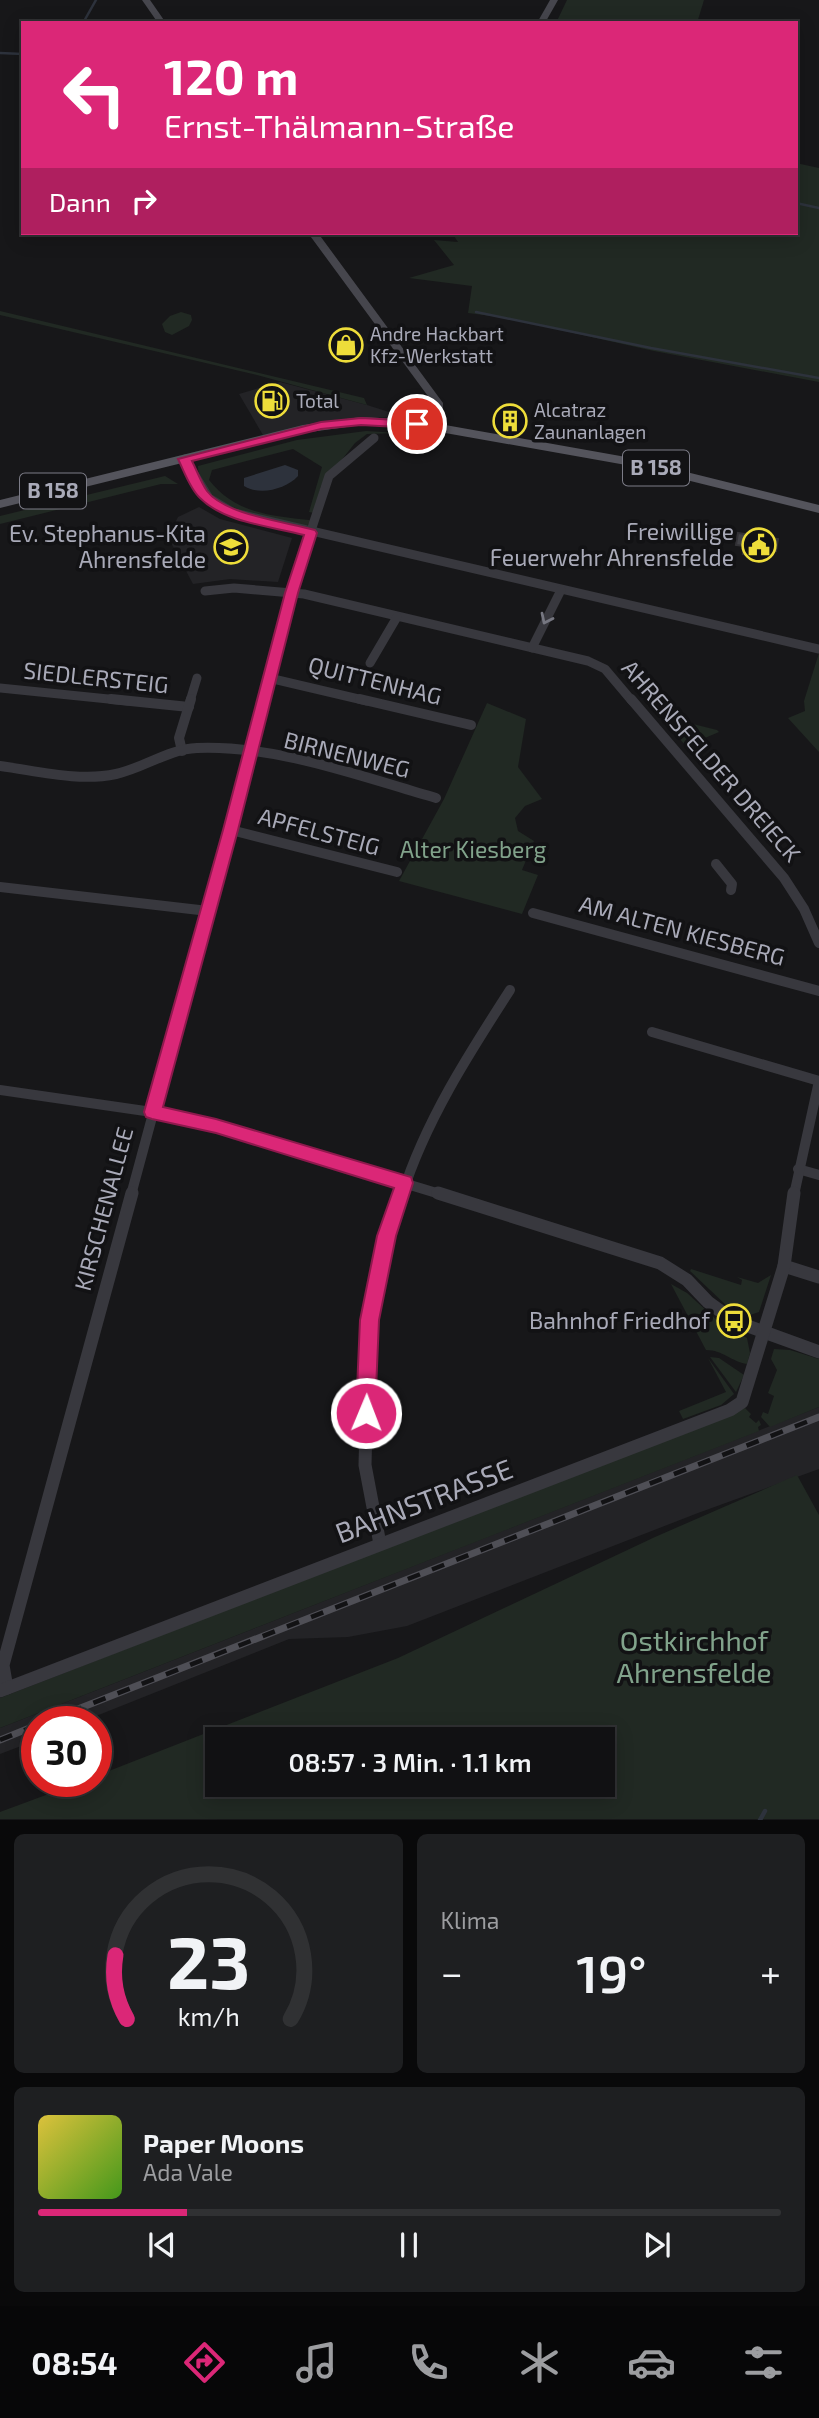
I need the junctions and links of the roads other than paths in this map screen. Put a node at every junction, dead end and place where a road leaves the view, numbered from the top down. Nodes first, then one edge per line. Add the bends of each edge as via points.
1 (146, 0) edge
2 (554, 0) edge
3 (161, 21) edge
4 (542, 21) edge
5 (314, 235) edge
6 (434, 427) junction
7 (374, 438) dead end
8 (185, 459) junction
9 (0, 503) edge
10 (819, 509) edge
11 (311, 533) junction
12 (561, 590) junction
13 (205, 591) dead end
14 (292, 593) junction
15 (397, 617) junction
16 (532, 648) junction
17 (819, 649) edge
18 (370, 663) dead end
19 (197, 678) dead end
20 (269, 678) junction
21 (0, 688) edge
22 (189, 706) junction
23 (471, 725) dead end
24 (182, 751) junction
25 (249, 751) junction
26 (0, 766) edge
27 (436, 798) dead end
28 (231, 830) junction
29 (716, 864) dead end
30 (397, 872) dead end
31 (0, 887) edge
32 (731, 890) dead end
33 (208, 911) junction
34 (533, 912) dead end
35 (819, 943) edge
36 (510, 990) dead end
37 (819, 991) edge
38 (652, 1032) dead end
39 (819, 1081) edge
40 (0, 1090) edge
41 (152, 1112) junction
42 (798, 1169) junction
43 (819, 1175) edge
44 (404, 1183) junction
45 (784, 1266) junction
46 (819, 1277) edge
47 (764, 1332) junction
48 (819, 1352) edge
49 (380, 1544) junction
50 (4, 1690) edge

1 - 3 main road
2 - 4 main road
5 - 6 main road via 438,403
6 - 8 main road, B 158 via 400,422 337,423
6 - 10 main road, B 158 via 657,468
7 - 11 street, KIRSCHENALLEE via 329,476
8 - 9 main road, B 158
8 - 11 street via 202,494 217,506
11 - 12 street
11 - 14 street, KIRSCHENALLEE
12 -> 16 street
12 - 17 street
13 - 14 street, AHRENSFELDER DREIECK
14 - 15 street, AHRENSFELDER DREIECK
14 - 20 street, KIRSCHENALLEE
15 - 16 street, AHRENSFELDER DREIECK
15 - 18 street
16 - 35 street, AHRENSFELDER DREIECK via 596,664 615,677 784,878
19 - 22 street
20 - 23 street, QUITTENHAG
20 - 25 street, KIRSCHENALLEE
21 - 22 street, SIEDLERSTEIG
22 - 24 street via 179,738
24 - 25 street, BIRNENWEG
24 - 26 street, BIRNENWEG via 100,776
25 - 27 street, BIRNENWEG
25 - 28 street, KIRSCHENALLEE
28 - 30 street, APFELSTEIG
28 - 33 street, KIRSCHENALLEE
29 - 32 street via 732,884
31 - 33 street
33 - 41 street, KIRSCHENALLEE
34 - 37 street, AM ALTEN KIESBERG
36 - 44 street via 461,1065
38 - 39 street
39 - 42 street
40 - 41 street
41 - 44 street via 216,1126
41 - 50 street, KIRSCHENALLEE via 3,1665
42 - 43 street
42 - 45 street
44 - 47 street via 660,1263 687,1280 720,1312
44 - 49 street via 386,1236 369,1320 365,1465
45 - 46 street
45 - 47 street
47 - 48 street
47 - 49 street, BAHNSTRASSE via 746,1395 730,1410
49 - 50 street, BAHNSTRASSE

